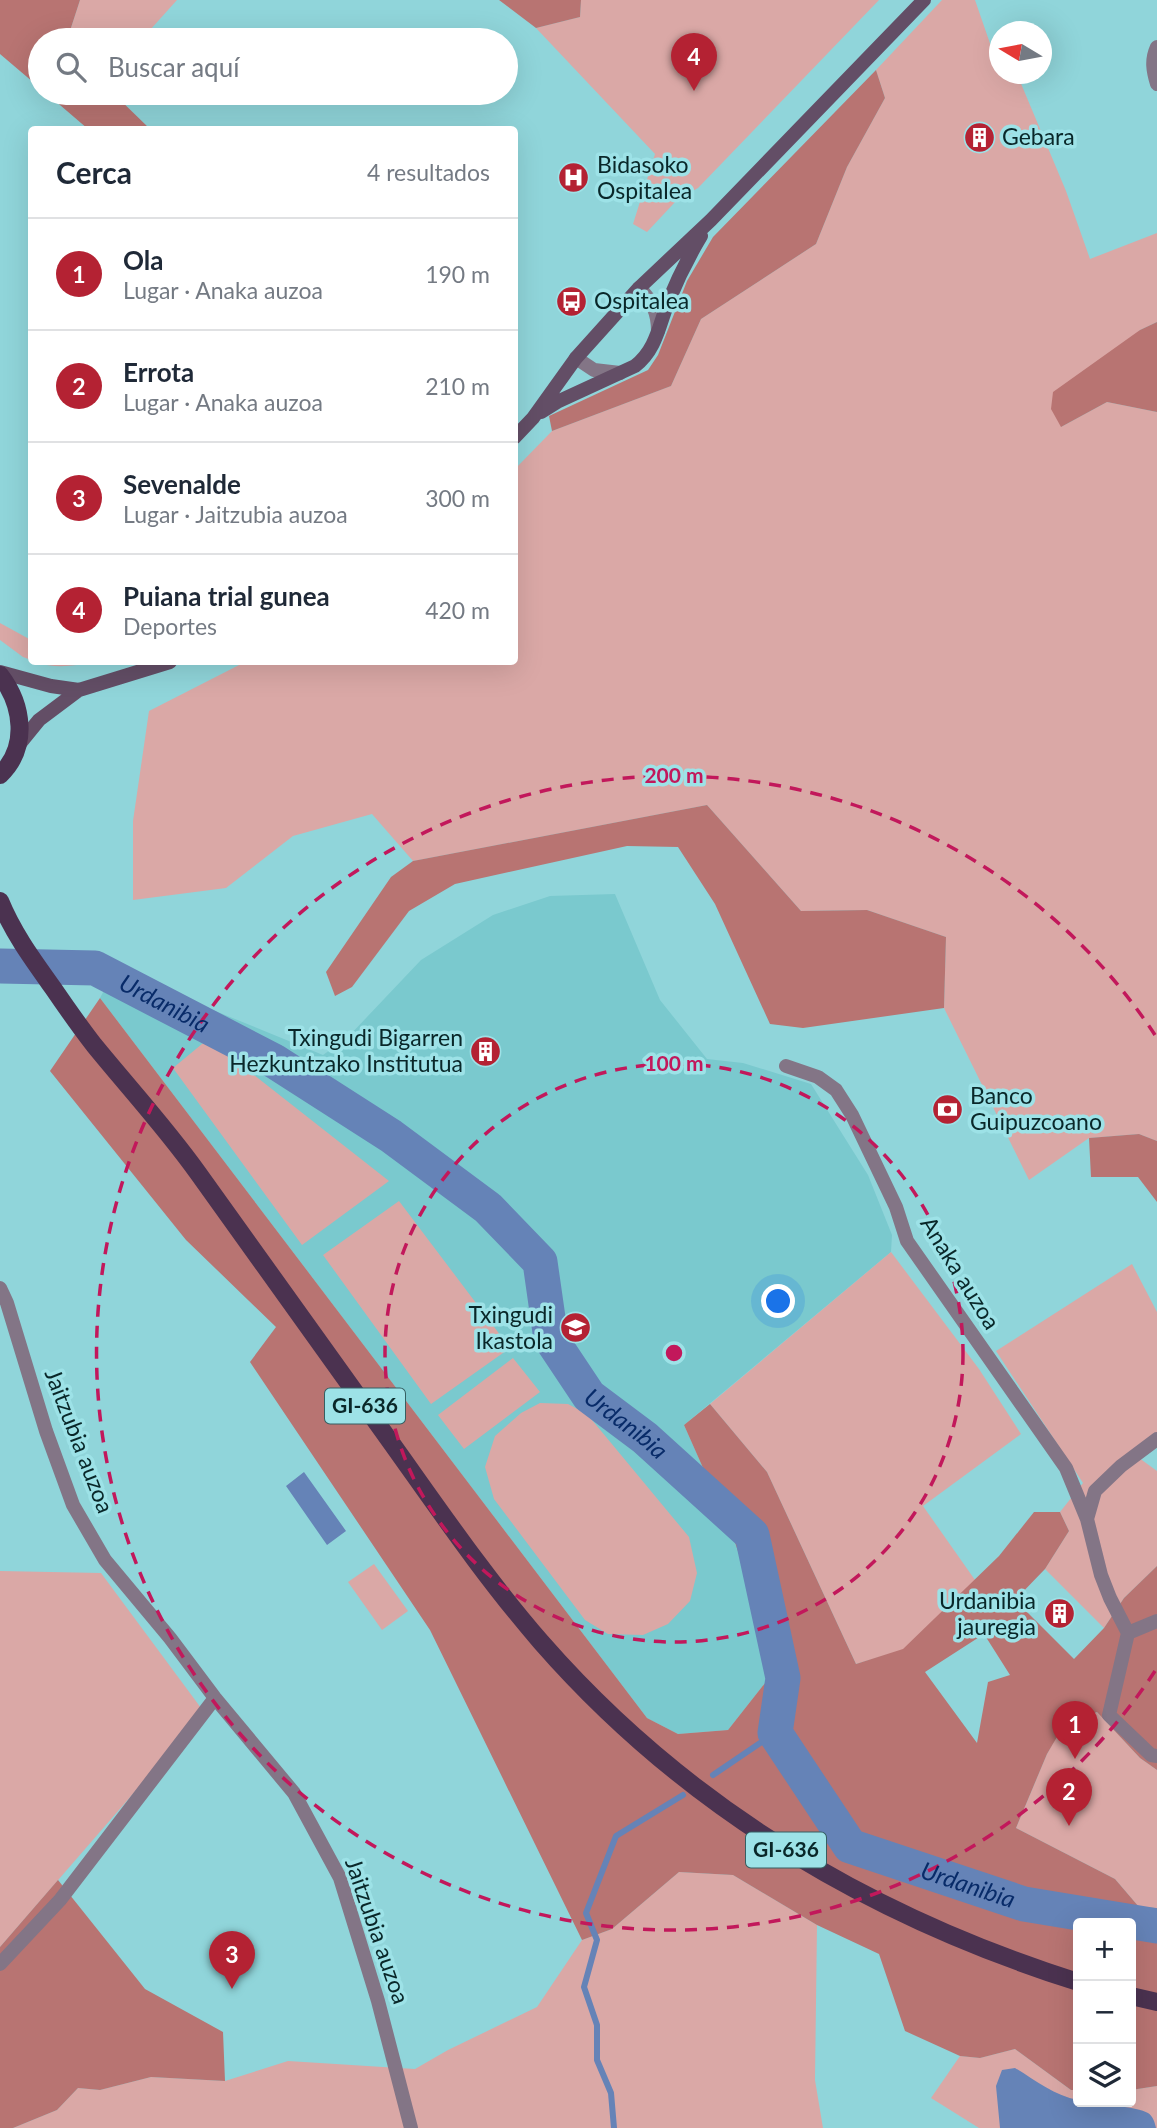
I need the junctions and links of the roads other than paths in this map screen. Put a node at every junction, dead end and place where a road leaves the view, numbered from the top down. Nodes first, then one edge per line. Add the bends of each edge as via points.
1 (924, 0) edge
2 (1157, 47) edge
3 (1157, 84) edge
4 (711, 220) junction
5 (639, 288) junction
6 (655, 343) junction
7 (576, 358) junction
8 (620, 373) junction
9 (533, 418) junction
10 (518, 434) edge
11 (160, 665) edge
12 (0, 673) edge
13 (79, 690) junction
14 (17, 748) junction
15 (2, 773) edge
16 (0, 793) edge
17 (0, 901) edge
18 (786, 1066) dead end
19 (0, 1288) edge
20 (1157, 1439) edge
21 (1087, 1519) junction
22 (1157, 1621) edge
23 (1128, 1633) junction
24 (215, 1698) junction
25 (1157, 1756) edge
26 (0, 1964) edge
27 (1075, 1981) edge
28 (1136, 1997) edge
29 (1157, 2002) edge
30 (411, 2128) edge

1 - 4 street
2 - 3 street via 1153,70
4 - 5 street
4 - 6 street via 678,279
5 - 6 street via 656,313
5 - 7 street
6 - 8 street via 644,360
7 - 8 street via 594,370
7 - 9 street
8 - 9 street
9 - 10 street
11 - 13 street
12 - 13 street
12 - 14 main road via 18,707
13 - 14 street via 39,720
14 - 15 main road
15 - 16 main road
17 - 27 main road, GI-636 via 19,940 91,1041 193,1165 483,1570 589,1692 698,1788 804,1861 959,1940
18 - 21 street, Anaka auzoa via 818,1077 836,1090 890,1195 907,1241 1054,1449
19 - 24 street, Jaitzubia auzoa via 74,1505 105,1560
20 - 21 street via 1096,1491
21 - 23 street, Anaka auzoa via 1101,1575
22 - 23 street
23 - 25 street via 1109,1715
24 - 26 street via 60,1899
24 - 30 street, Jaitzubia auzoa via 293,1793 340,1878
28 - 29 main road

